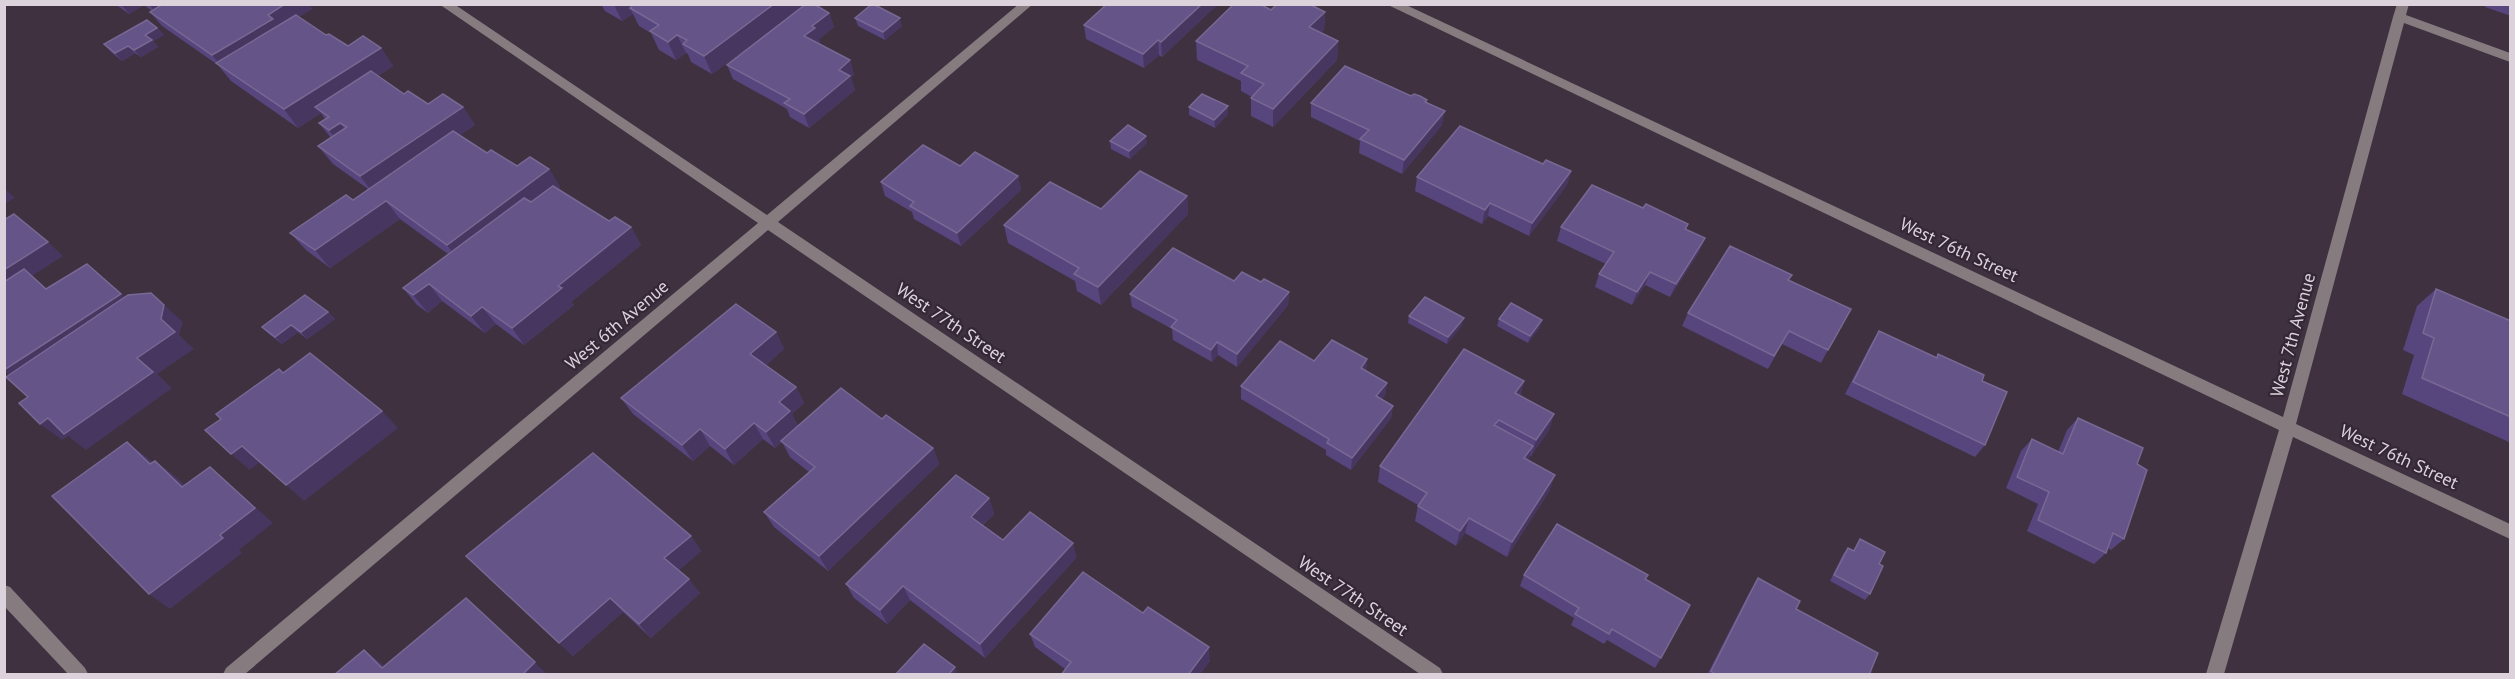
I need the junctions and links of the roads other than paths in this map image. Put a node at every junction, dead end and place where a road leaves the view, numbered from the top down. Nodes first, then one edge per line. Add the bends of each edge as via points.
1 (445, 4) edge
2 (1027, 4) edge
3 (1392, 4) edge
4 (2401, 11) edge
5 (2511, 58) edge
6 (768, 223) junction
7 (2288, 426) junction
8 (2511, 532) edge
9 (4, 593) edge
10 (79, 675) edge
11 (232, 675) edge
12 (1434, 675) edge
13 (2215, 675) edge

1 - 6 street, West 77th Street
2 - 6 street, West 6th Avenue
3 - 7 street, West 76th Street
4 - 5 street
4 - 7 street, West 7th Avenue
6 - 11 street, West 6th Avenue
6 - 12 street, West 77th Street
7 - 8 street, West 76th Street
7 - 13 street, West 7th Avenue
9 - 10 street

